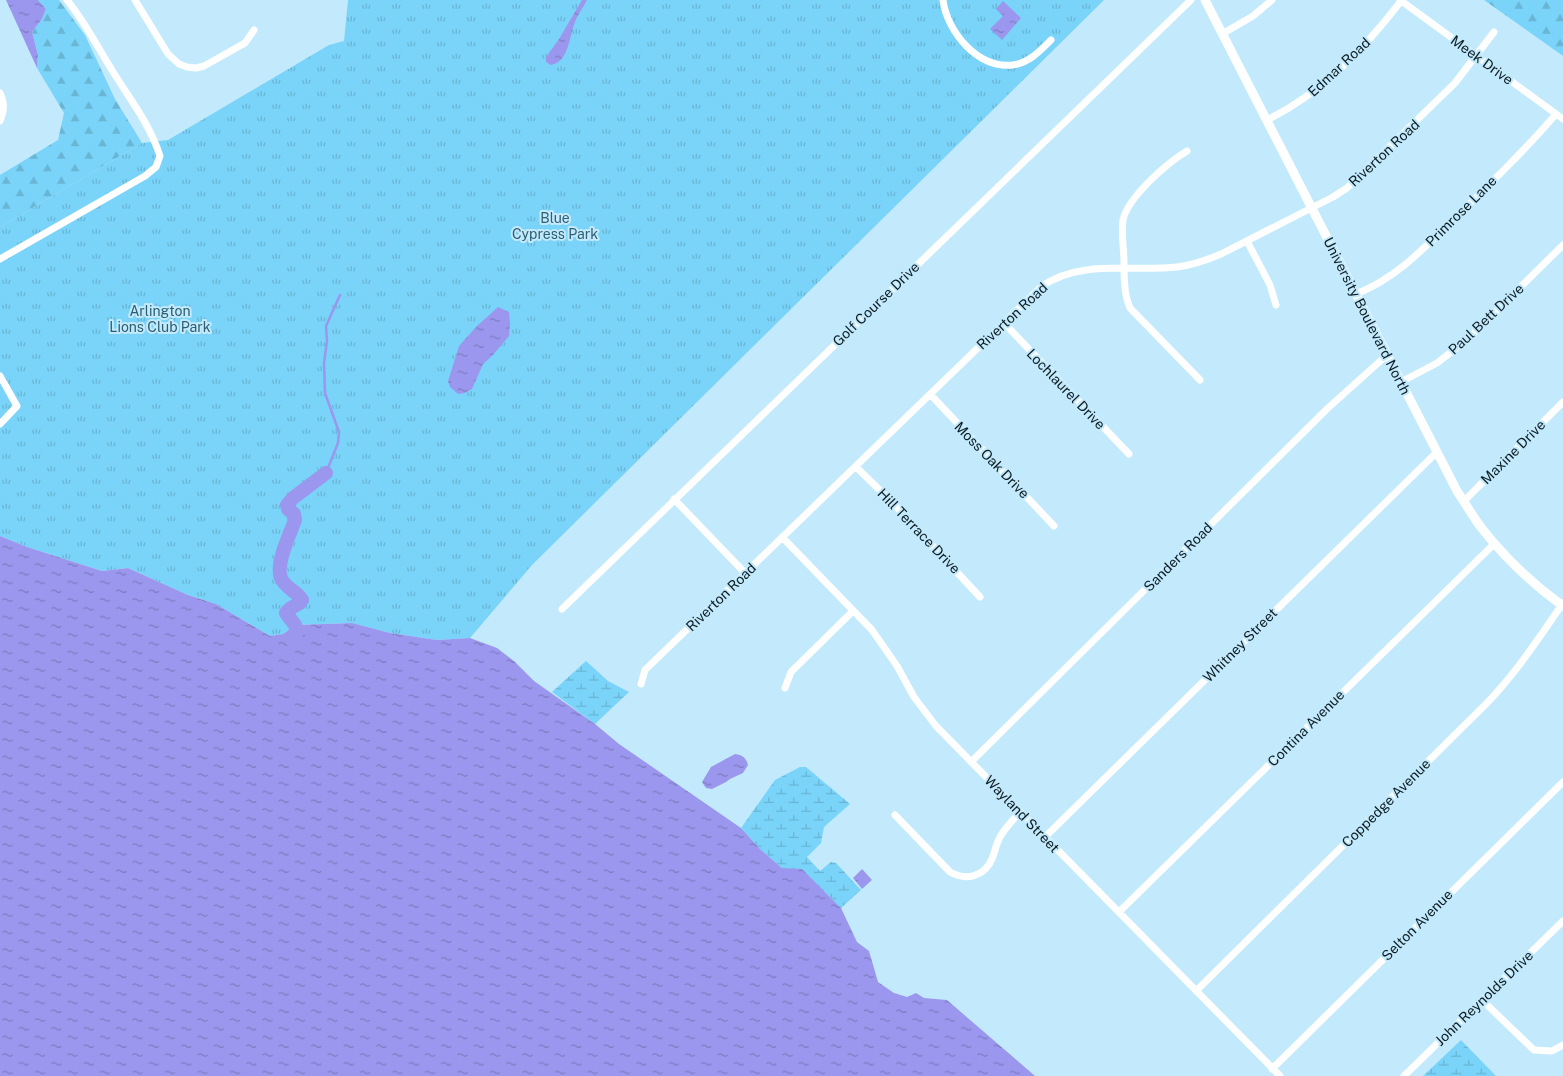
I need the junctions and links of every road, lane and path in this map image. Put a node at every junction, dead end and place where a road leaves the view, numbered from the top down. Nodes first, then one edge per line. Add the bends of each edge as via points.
1 (67, 0) edge
2 (135, 0) edge
3 (943, 0) edge
4 (1191, 0) edge
5 (1205, 0) edge
6 (1272, 0) edge
7 (1401, 0) edge
8 (254, 30) dead end
9 (1494, 32) dead end
10 (1222, 34) junction
11 (1051, 40) dead end
12 (1476, 56) junction
13 (0, 93) edge
14 (1556, 114) junction
15 (1563, 119) edge
16 (1267, 120) junction
17 (0, 121) edge
18 (1187, 151) dead end
19 (1311, 207) junction
20 (1247, 241) junction
21 (1563, 245) edge
22 (0, 259) edge
23 (1124, 269) junction
24 (1356, 294) junction
25 (1276, 305) dead end
26 (1004, 324) junction
27 (1387, 355) junction
28 (0, 376) edge
29 (1200, 380) dead end
30 (1401, 382) junction
31 (930, 394) junction
32 (1563, 402) edge
33 (0, 424) edge
34 (1436, 452) junction
35 (1129, 454) dead end
36 (856, 467) junction
37 (674, 499) junction
38 (1464, 501) junction
39 (1054, 526) dead end
40 (782, 537) junction
41 (1494, 544) junction
42 (746, 574) junction
43 (980, 597) dead end
44 (1563, 605) edge
45 (562, 609) dead end
46 (853, 611) junction
47 (641, 684) dead end
48 (785, 688) dead end
49 (971, 762) junction
50 (1563, 782) edge
51 (1020, 812) junction
52 (895, 815) dead end
53 (1045, 837) junction
54 (1119, 912) junction
55 (1563, 921) edge
56 (1196, 991) junction
57 (1482, 1000) junction
58 (1563, 1045) edge
59 (1272, 1068) junction
60 (1280, 1076) edge
61 (1404, 1076) edge

1 - 22 street via 143,116 160,156 156,167 145,176
2 - 8 street via 168,54 187,67 204,66 246,42
3 - 11 street via 956,34 988,60 1014,65 1032,57
4 - 37 street, Golf Course Drive
5 - 10 street, University Boulevard North
6 - 10 street via 1253,16
7 - 12 street, Meek Drive
7 - 16 street, Edmar Road via 1364,46 1326,82 1295,106
9 - 12 street, Riverton Road
10 - 16 street, University Boulevard North
12 - 14 street, Meek Drive
12 - 19 street, Riverton Road via 1444,95 1347,188
13 - 17 street via 4,103
14 - 15 street, Meek Drive
14 - 24 street, Primrose Lane via 1414,259
16 - 19 street, University Boulevard North
18 - 23 street via 1168,164 1126,209 1122,225
19 - 20 street, Riverton Road
19 - 24 street, University Boulevard North
20 - 23 street, Riverton Road via 1190,265
20 - 25 street via 1270,285
21 - 30 street, Paul Bett Drive via 1468,339 1437,363
23 - 26 street, Riverton Road via 1093,269 1062,276 1036,291
23 - 29 street via 1126,300 1130,308
24 - 27 street, University Boulevard North
26 - 31 street, Riverton Road
26 - 35 street, Lochlaurel Drive
27 - 30 street, University Boulevard North
27 - 49 street, Sanders Road via 1328,408
28 - 33 street via 17,406
30 - 34 street, University Boulevard North
31 - 36 street, Riverton Road
31 - 39 street, Moss Oak Drive
32 - 38 street, Maxine Drive
34 - 38 street, University Boulevard North
34 - 53 street, Whitney Street
36 - 40 street, Riverton Road
36 - 43 street, Hill Terrace Drive
37 - 42 street
37 - 45 street, Golf Course Drive
38 - 41 street, University Boulevard North
40 - 42 street, Riverton Road
40 - 46 street, Wayland Street
41 - 44 street, University Boulevard North via 1526,578
41 - 54 street, Contina Avenue
42 - 47 street, Riverton Road via 645,670
44 - 56 street, Coppedge Avenue via 1507,682
46 - 48 street via 791,672
46 - 49 street, Wayland Street via 883,644 926,714
49 - 51 street, Wayland Street
50 - 59 street, Selton Avenue
51 - 52 street via 1002,833 989,865 983,872 970,877 950,872
51 - 53 street, Wayland Street
53 - 54 street, Wayland Street
54 - 56 street, Wayland Street
55 - 57 street, John Reynolds Drive
56 - 59 street, Wayland Street
57 - 58 street via 1534,1050 1552,1051
57 - 61 street, John Reynolds Drive
59 - 60 street, Wayland Street

